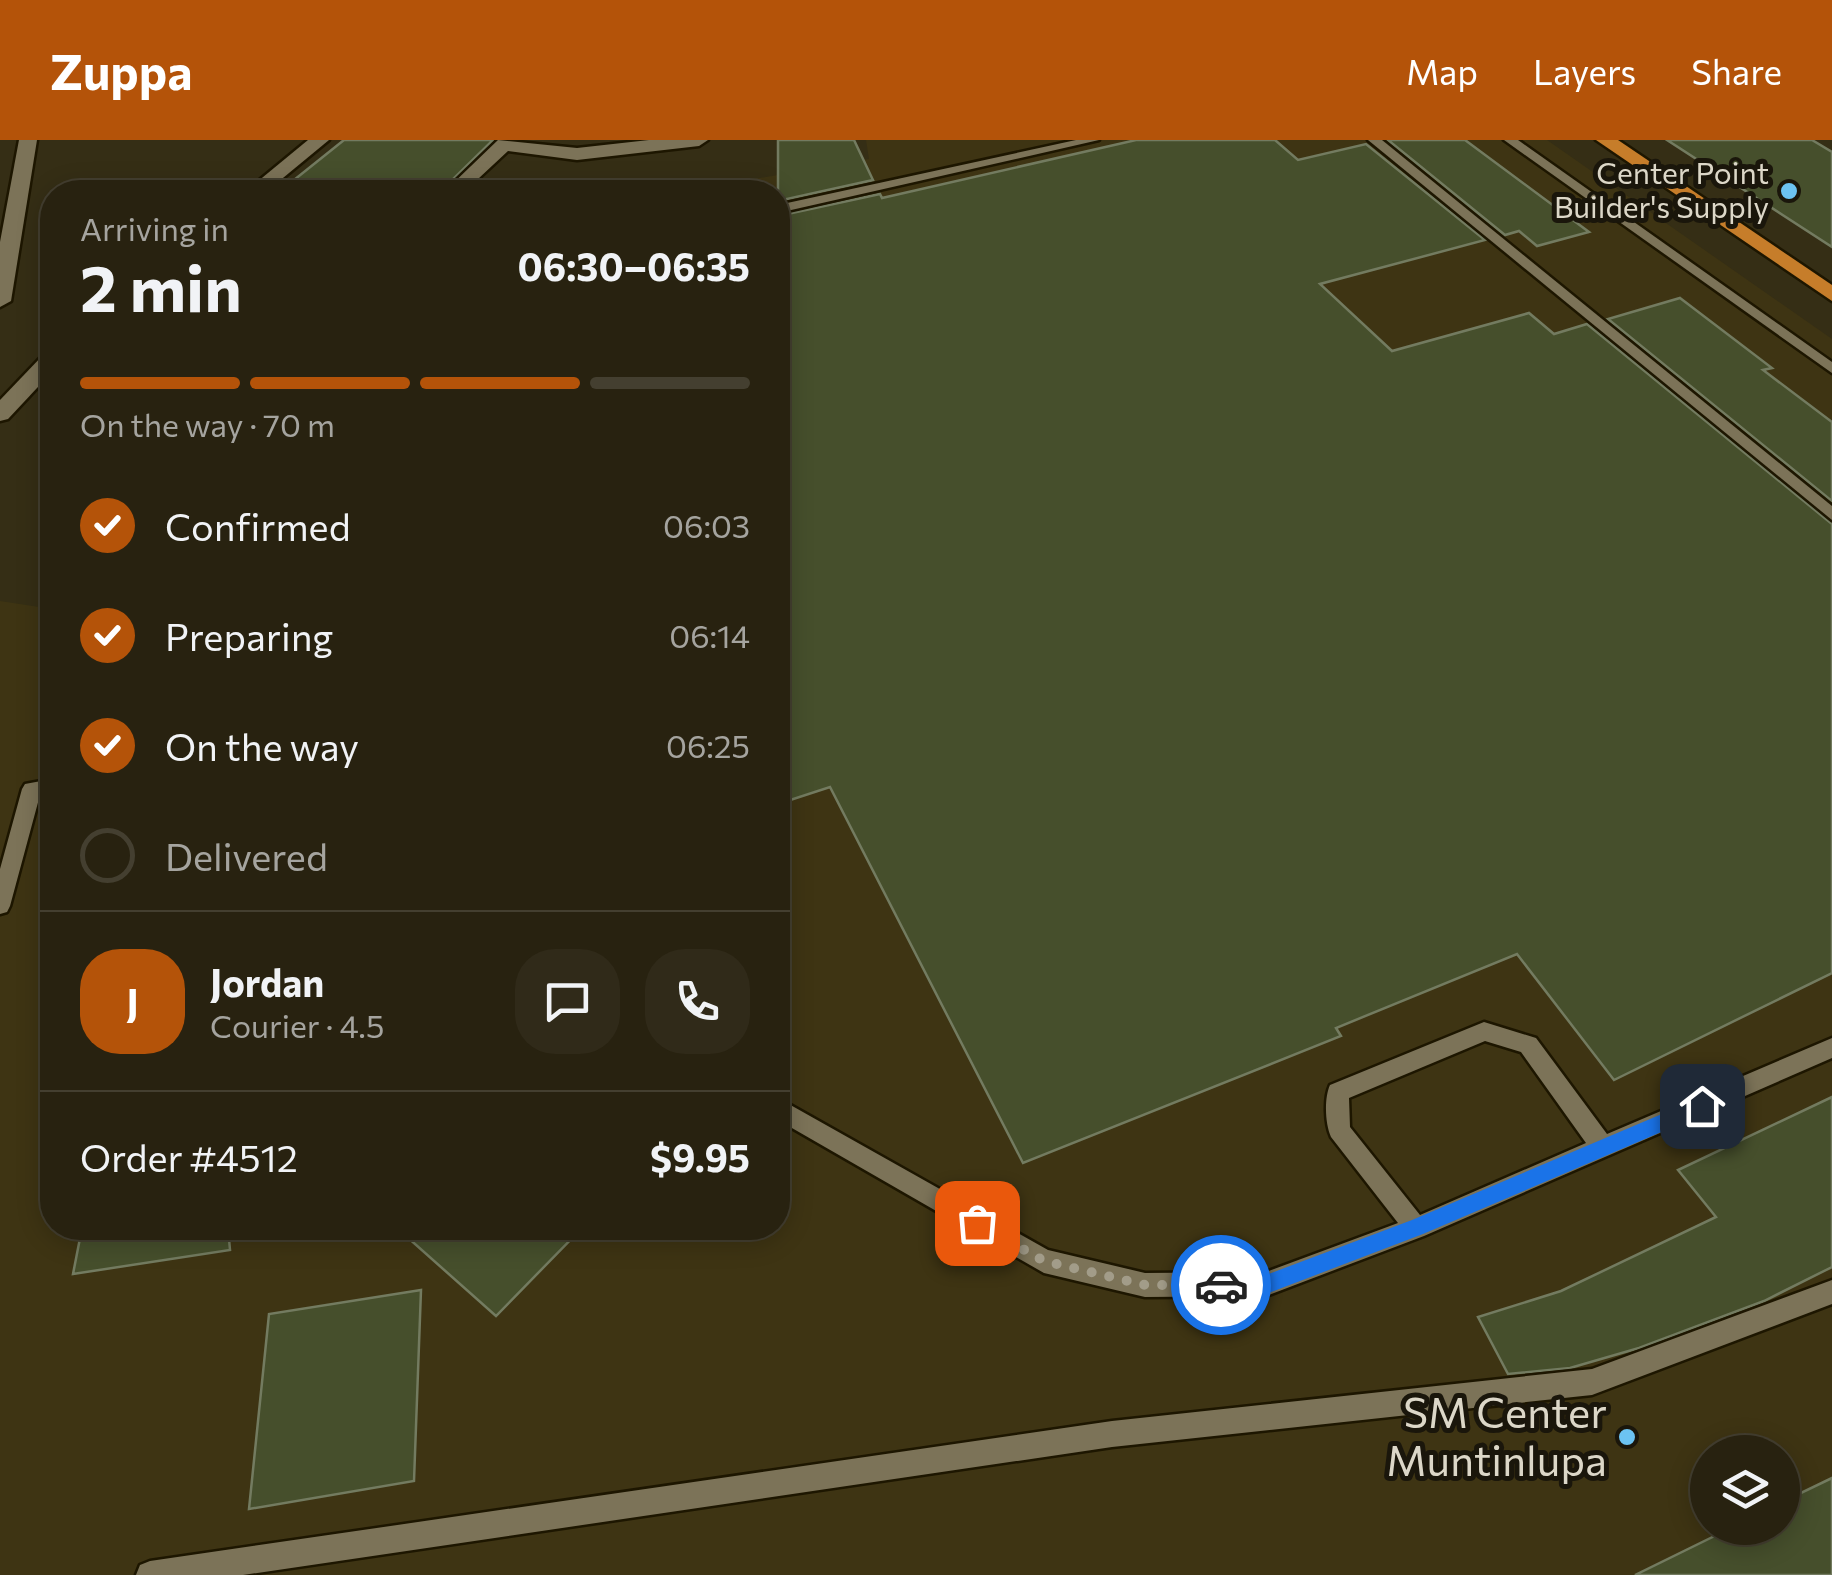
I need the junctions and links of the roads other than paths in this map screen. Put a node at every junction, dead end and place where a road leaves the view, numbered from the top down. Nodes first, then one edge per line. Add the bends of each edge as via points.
1 (28, 140) edge
2 (320, 140) edge
3 (699, 140) edge
4 (1093, 140) edge
5 (1374, 140) edge
6 (1510, 140) edge
7 (1605, 140) edge
8 (506, 143) edge
9 (269, 180) edge
10 (465, 180) edge
11 (790, 205) edge
12 (1832, 295) edge
13 (0, 301) edge
14 (1832, 369) edge
15 (40, 372) edge
16 (0, 414) edge
17 (1832, 515) edge
18 (40, 788) edge
19 (0, 906) edge
20 (1832, 1048) edge
21 (790, 1115) edge
22 (1604, 1149) junction
23 (1416, 1228) junction
24 (1832, 1292) edge
25 (150, 1575) edge

1 - 13 street
2 - 9 street
3 - 8 street via 576,154
4 - 11 lane
5 - 17 lane
6 - 14 lane
7 - 12 highway
8 - 10 street
15 - 16 street
18 - 19 lane via 32,789
20 - 22 lane
21 - 23 lane via 1044,1261 1145,1285 1266,1284
22 - 23 lane
22 - 23 lane via 1528,1045 1484,1030 1338,1092 1340,1130
24 - 25 lane via 1592,1382 1112,1434

